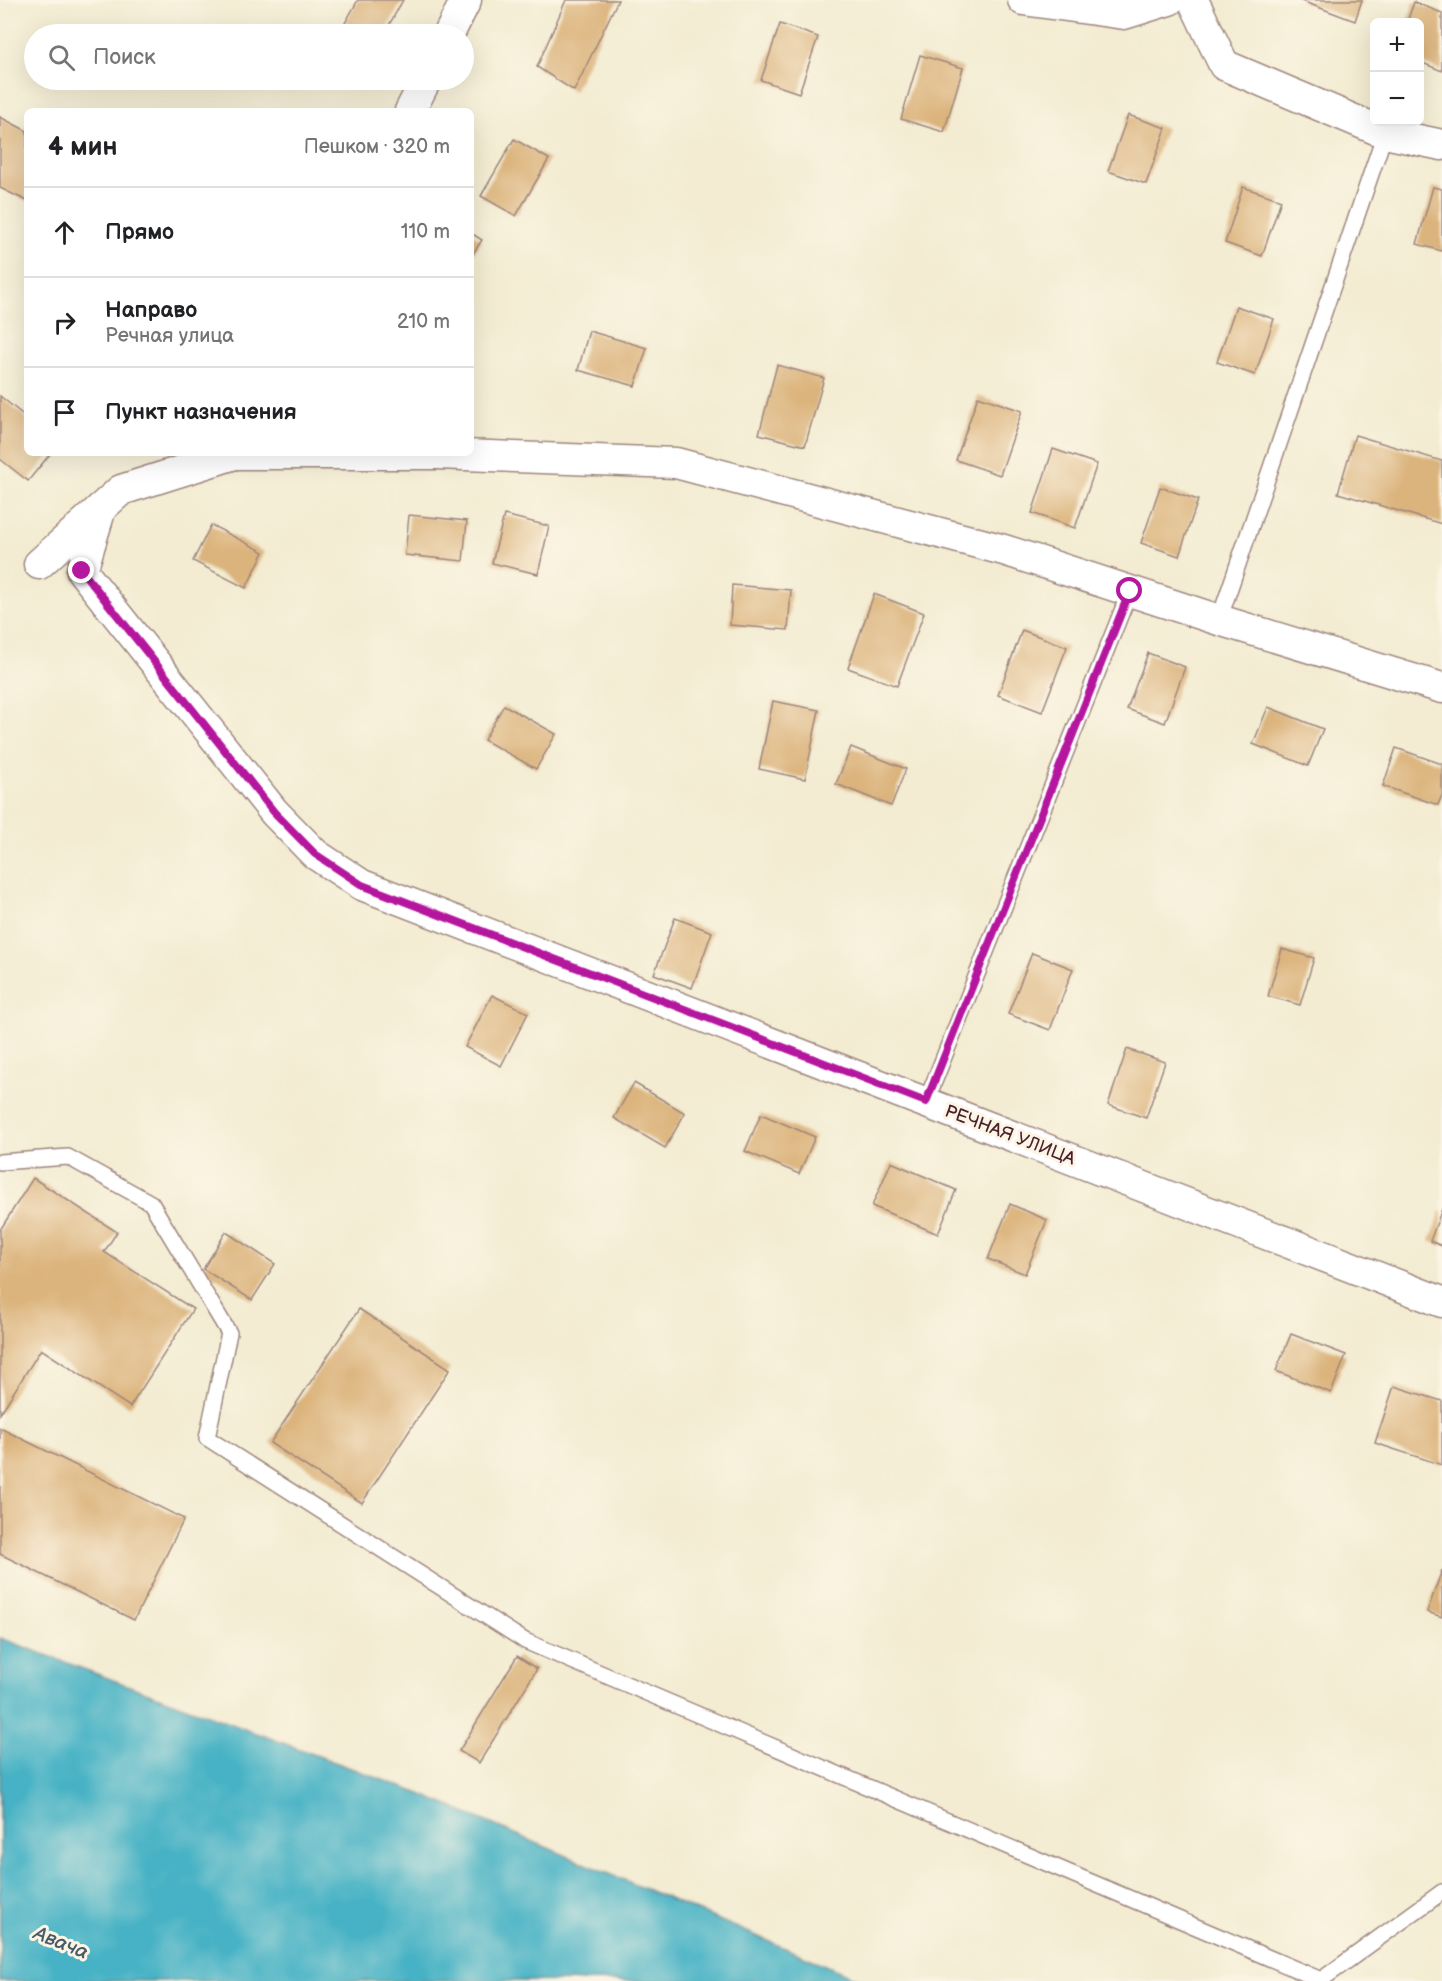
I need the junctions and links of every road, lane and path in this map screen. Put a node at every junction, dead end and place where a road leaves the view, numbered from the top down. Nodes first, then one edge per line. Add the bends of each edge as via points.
1 (466, 0) edge
2 (1023, 0) edge
3 (1169, 0) edge
4 (1192, 0) edge
5 (454, 24) edge
6 (421, 90) edge
7 (412, 108) edge
8 (1385, 133) junction
9 (1442, 145) edge
10 (474, 455) edge
11 (229, 456) edge
12 (101, 508) junction
13 (39, 564) dead end
14 (1130, 591) junction
15 (1219, 620) junction
16 (1442, 688) edge
17 (926, 1102) junction
18 (0, 1162) edge
19 (1442, 1302) edge
20 (1442, 1892) edge

1 - 5 street
2 - 3 street via 1124,14
4 - 8 street via 1224,65
6 - 7 street
8 - 9 street
8 - 15 lane
10 - 14 street via 676,463 1004,550
11 - 12 street via 121,490
12 - 13 street
12 - 17 street, РЕЧНАЯ УЛИЦА via 82,571 274,812 315,854 362,885
14 - 15 street
14 - 17 lane
15 - 16 street
17 - 19 street, РЕЧНАЯ УЛИЦА
18 - 20 lane via 68,1157 151,1203 229,1333 207,1438 525,1641 1321,1980

